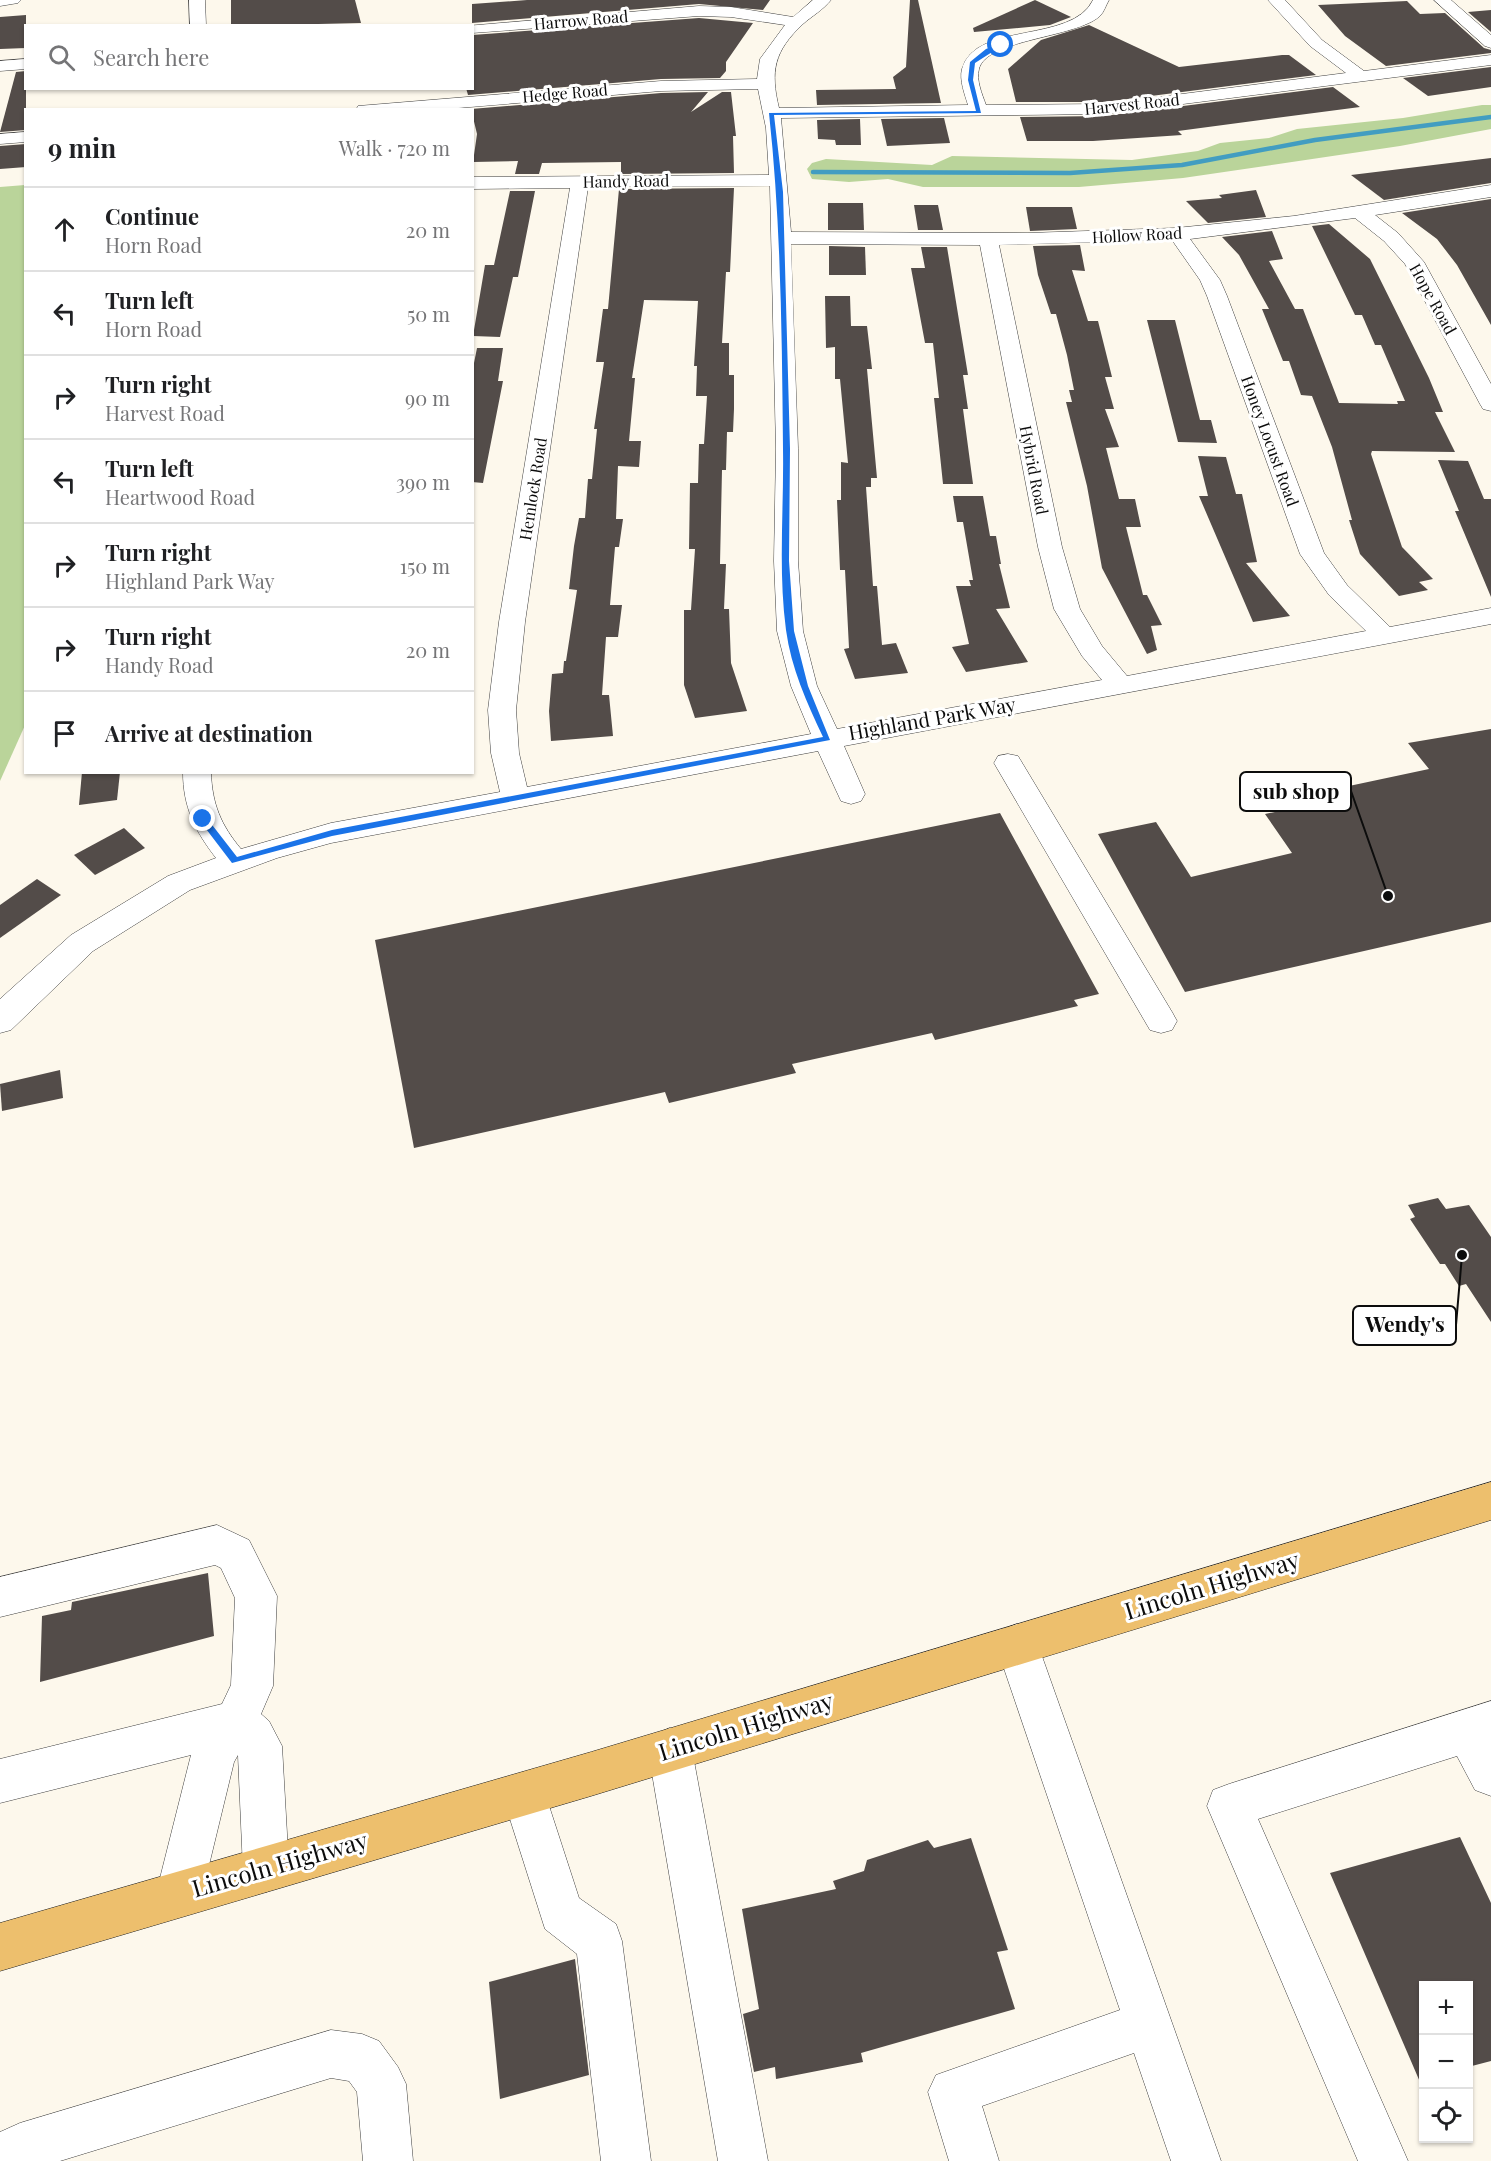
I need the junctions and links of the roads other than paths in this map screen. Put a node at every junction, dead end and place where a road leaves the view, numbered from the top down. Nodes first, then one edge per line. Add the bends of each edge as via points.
1 (13, 0) edge
2 (197, 0) edge
3 (823, 0) edge
4 (1101, 0) edge
5 (1276, 0) edge
6 (1442, 0) edge
7 (0, 1) edge
8 (796, 22) junction
9 (198, 24) edge
10 (474, 28) edge
11 (1491, 43) edge
12 (1491, 60) edge
13 (24, 64) edge
14 (0, 66) edge
15 (1359, 75) junction
16 (765, 84) junction
17 (389, 108) edge
18 (979, 112) junction
19 (772, 113) junction
20 (24, 137) edge
21 (0, 139) edge
22 (779, 180) junction
23 (580, 182) junction
24 (474, 183) edge
25 (1491, 191) edge
26 (1356, 210) junction
27 (1177, 234) junction
28 (781, 238) junction
29 (988, 239) junction
30 (1491, 404) edge
31 (1491, 616) edge
32 (1384, 635) junction
33 (1120, 684) junction
34 (827, 739) junction
35 (1008, 764) dead end
36 (197, 774) edge
37 (851, 794) dead end
38 (515, 796) junction
39 (235, 861) junction
40 (0, 1021) edge
41 (1161, 1021) dead end
42 (1491, 1501) edge
43 (0, 1597) edge
44 (1017, 1645) junction
45 (236, 1722) junction
46 (1479, 1727) edge
47 (670, 1750) junction
48 (1491, 1774) edge
49 (0, 1782) edge
50 (524, 1794) junction
51 (266, 1869) junction
52 (179, 1894) junction
53 (0, 1947) edge
54 (1148, 2024) junction
55 (4, 2161) edge
56 (388, 2161) edge
57 (626, 2161) edge
58 (743, 2161) edge
59 (974, 2161) edge
60 (1196, 2161) edge
61 (1383, 2161) edge

1 - 7 street
2 - 9 street
3 - 8 street
4 - 18 street via 1099,8 1081,23 1001,45 977,57 970,80
5 - 15 street via 1316,43
6 - 11 street
8 - 10 street, Harrow Road via 699,11
8 - 16 street via 768,59
12 - 15 street, Harvest Road
13 - 14 street
15 - 18 street, Harvest Road via 1117,108
16 - 17 street, Hedge Road via 661,86
16 - 19 street
18 - 19 street, Harvest Road
19 - 22 street
20 - 21 street
22 - 23 street, Handy Road
22 - 28 street
23 - 24 street, Handy Road
23 - 38 street, Hemlock Road via 502,710 504,753
25 - 26 street, Hollow Road
26 - 27 street, Hollow Road
26 - 30 street, Hope Road via 1391,237 1414,262
27 - 29 street, Hollow Road
27 - 32 street, Honey Locust Road via 1217,296 1312,554 1338,590
28 - 29 street, Hollow Road
28 - 34 street via 790,631 804,686
29 - 33 street, Hybrid Road via 1050,547 1067,609 1091,650
31 - 32 street, Highland Park Way
32 - 33 street, Highland Park Way
33 - 34 street, Highland Park Way
34 - 37 street
34 - 38 street, Highland Park Way
35 - 41 street
36 - 39 street via 203,819
38 - 39 street, Highland Park Way via 332,833
39 - 40 street, Highland Park Way via 179,883 82,943
42 - 44 main road, Lincoln Highway
43 - 45 street via 217,1545 235,1554 256,1596 252,1686
44 - 47 main road, Lincoln Highway
44 - 54 street
45 - 49 street
45 - 51 street via 260,1746
45 - 52 street via 214,1752
46 - 48 street
46 - 61 street via 1229,1806
47 - 50 main road, Lincoln Highway
47 - 58 street
50 - 51 main road, Lincoln Highway
50 - 57 street via 561,1913 598,1941
51 - 52 main road, Lincoln Highway
52 - 53 main road, Lincoln Highway
54 - 59 street via 953,2092
54 - 60 street
55 - 56 street via 20,2148 331,2054 363,2058 381,2084

